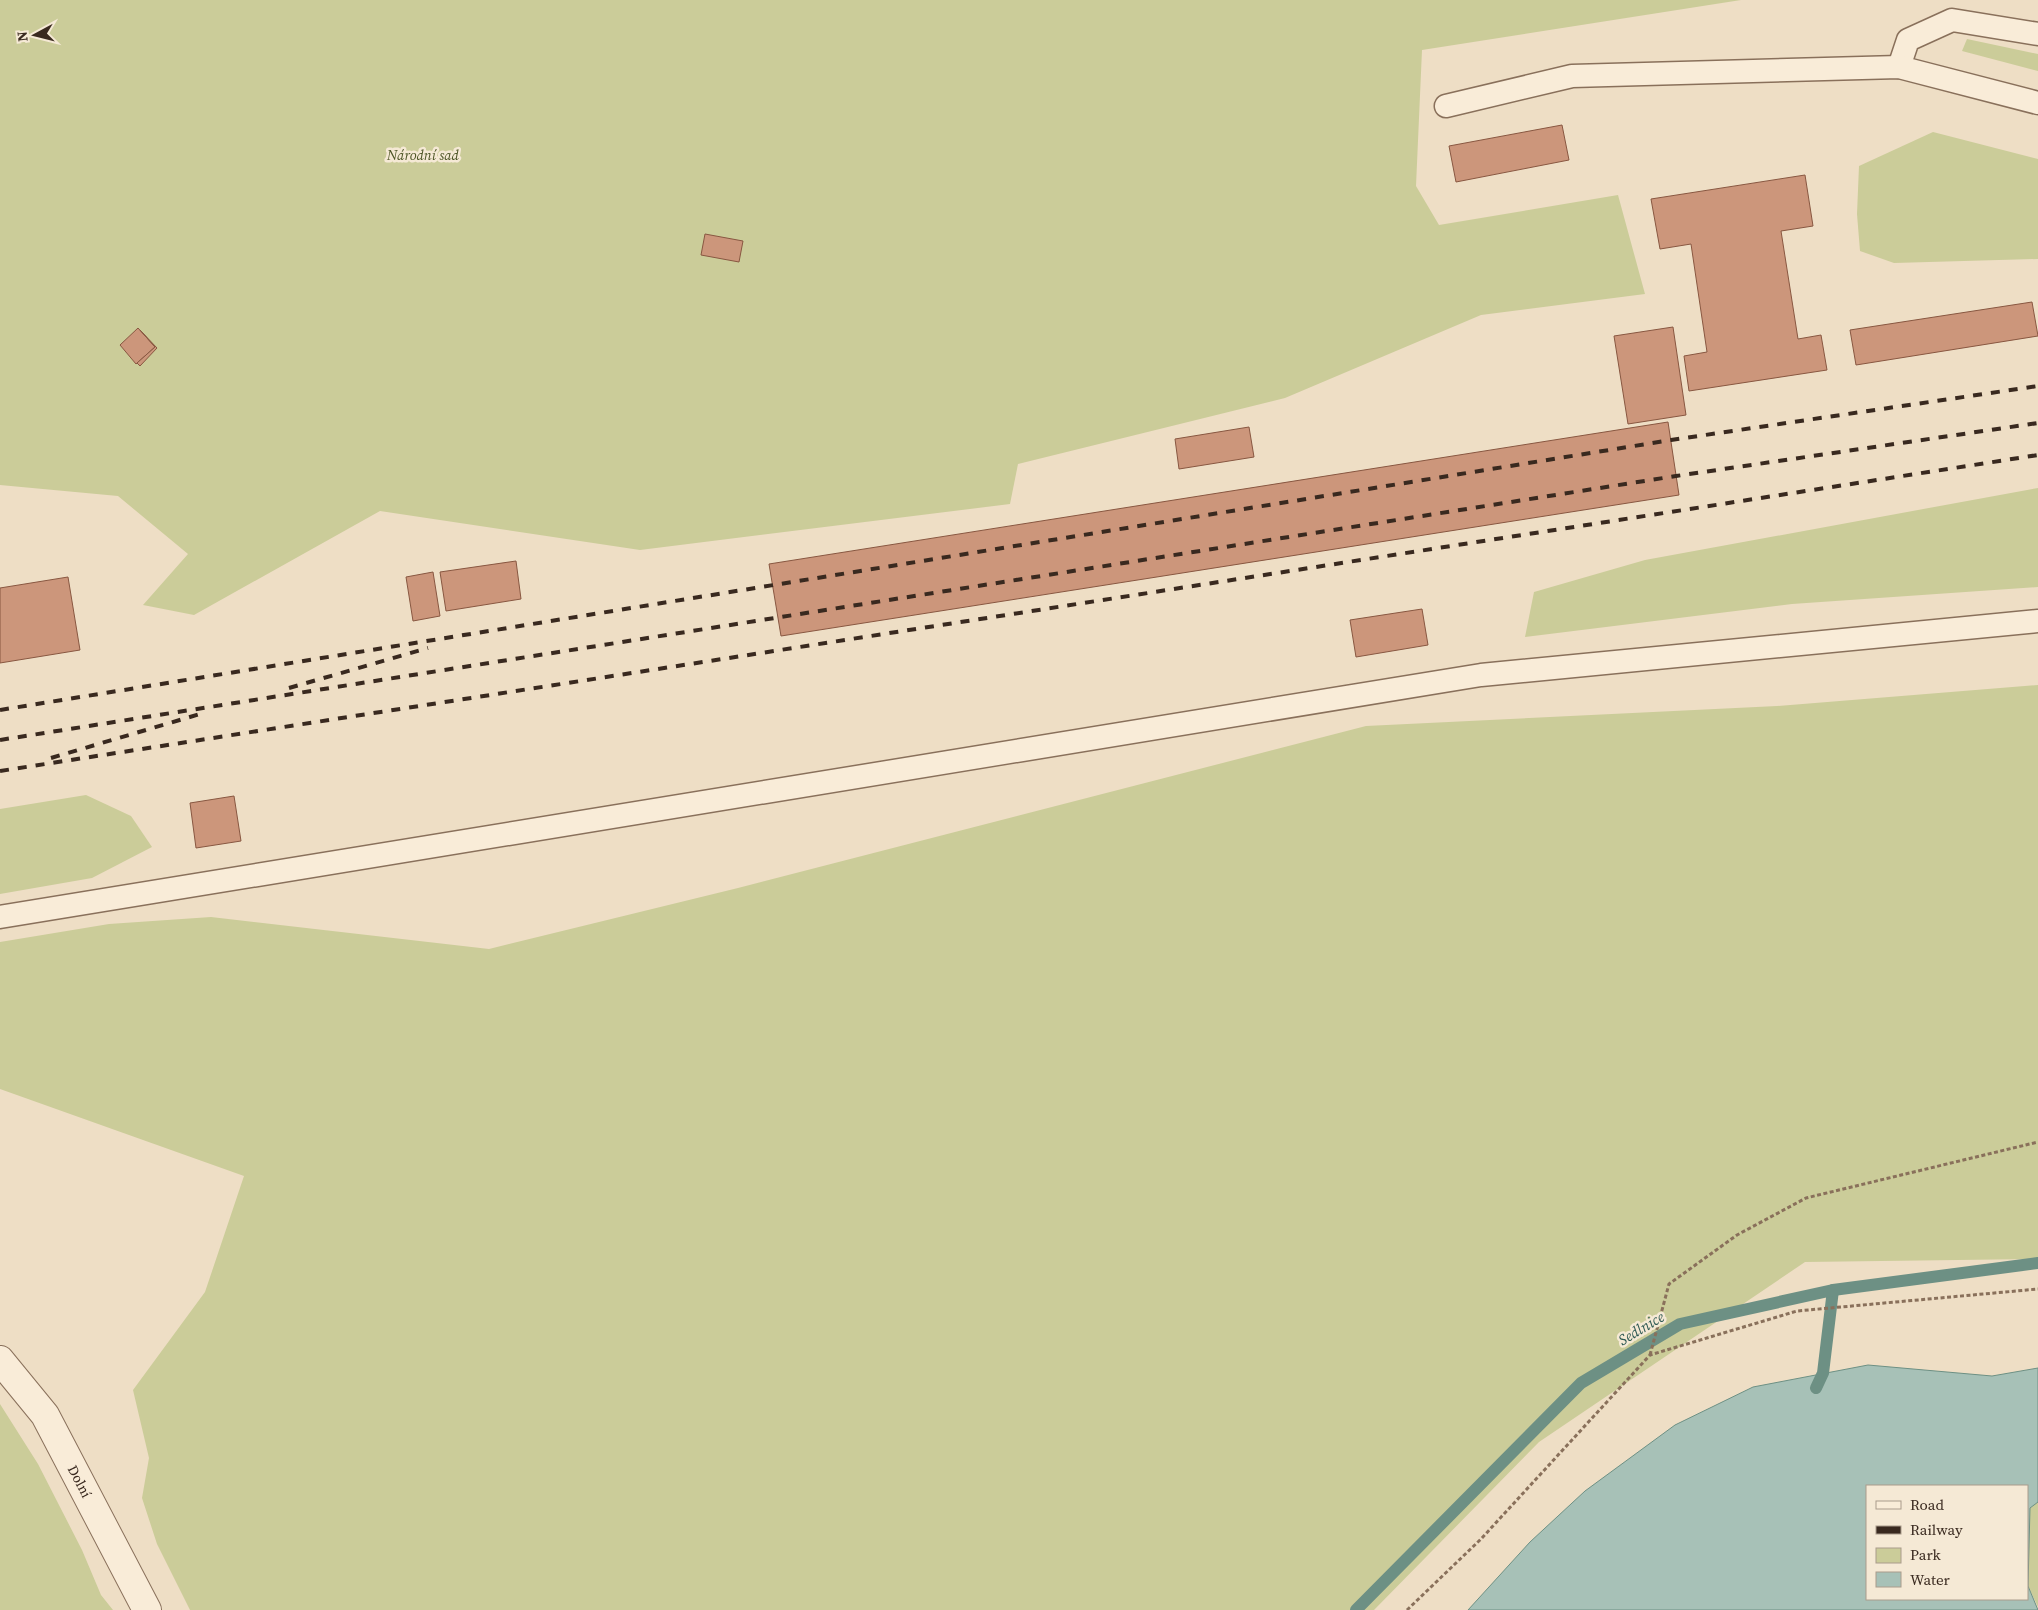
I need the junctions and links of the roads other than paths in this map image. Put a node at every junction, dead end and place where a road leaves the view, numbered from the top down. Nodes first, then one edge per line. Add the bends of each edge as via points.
1 (2038, 34) edge
2 (1899, 67) junction
3 (2038, 103) edge
4 (1446, 106) dead end
5 (2038, 621) edge
6 (0, 917) edge
7 (0, 1360) edge
8 (147, 1610) edge

1 - 2 lane via 1952,20 1908,40
2 - 3 lane
2 - 4 lane via 1572,76
5 - 6 lane via 1481,676
7 - 8 street, Dolní via 44,1415

